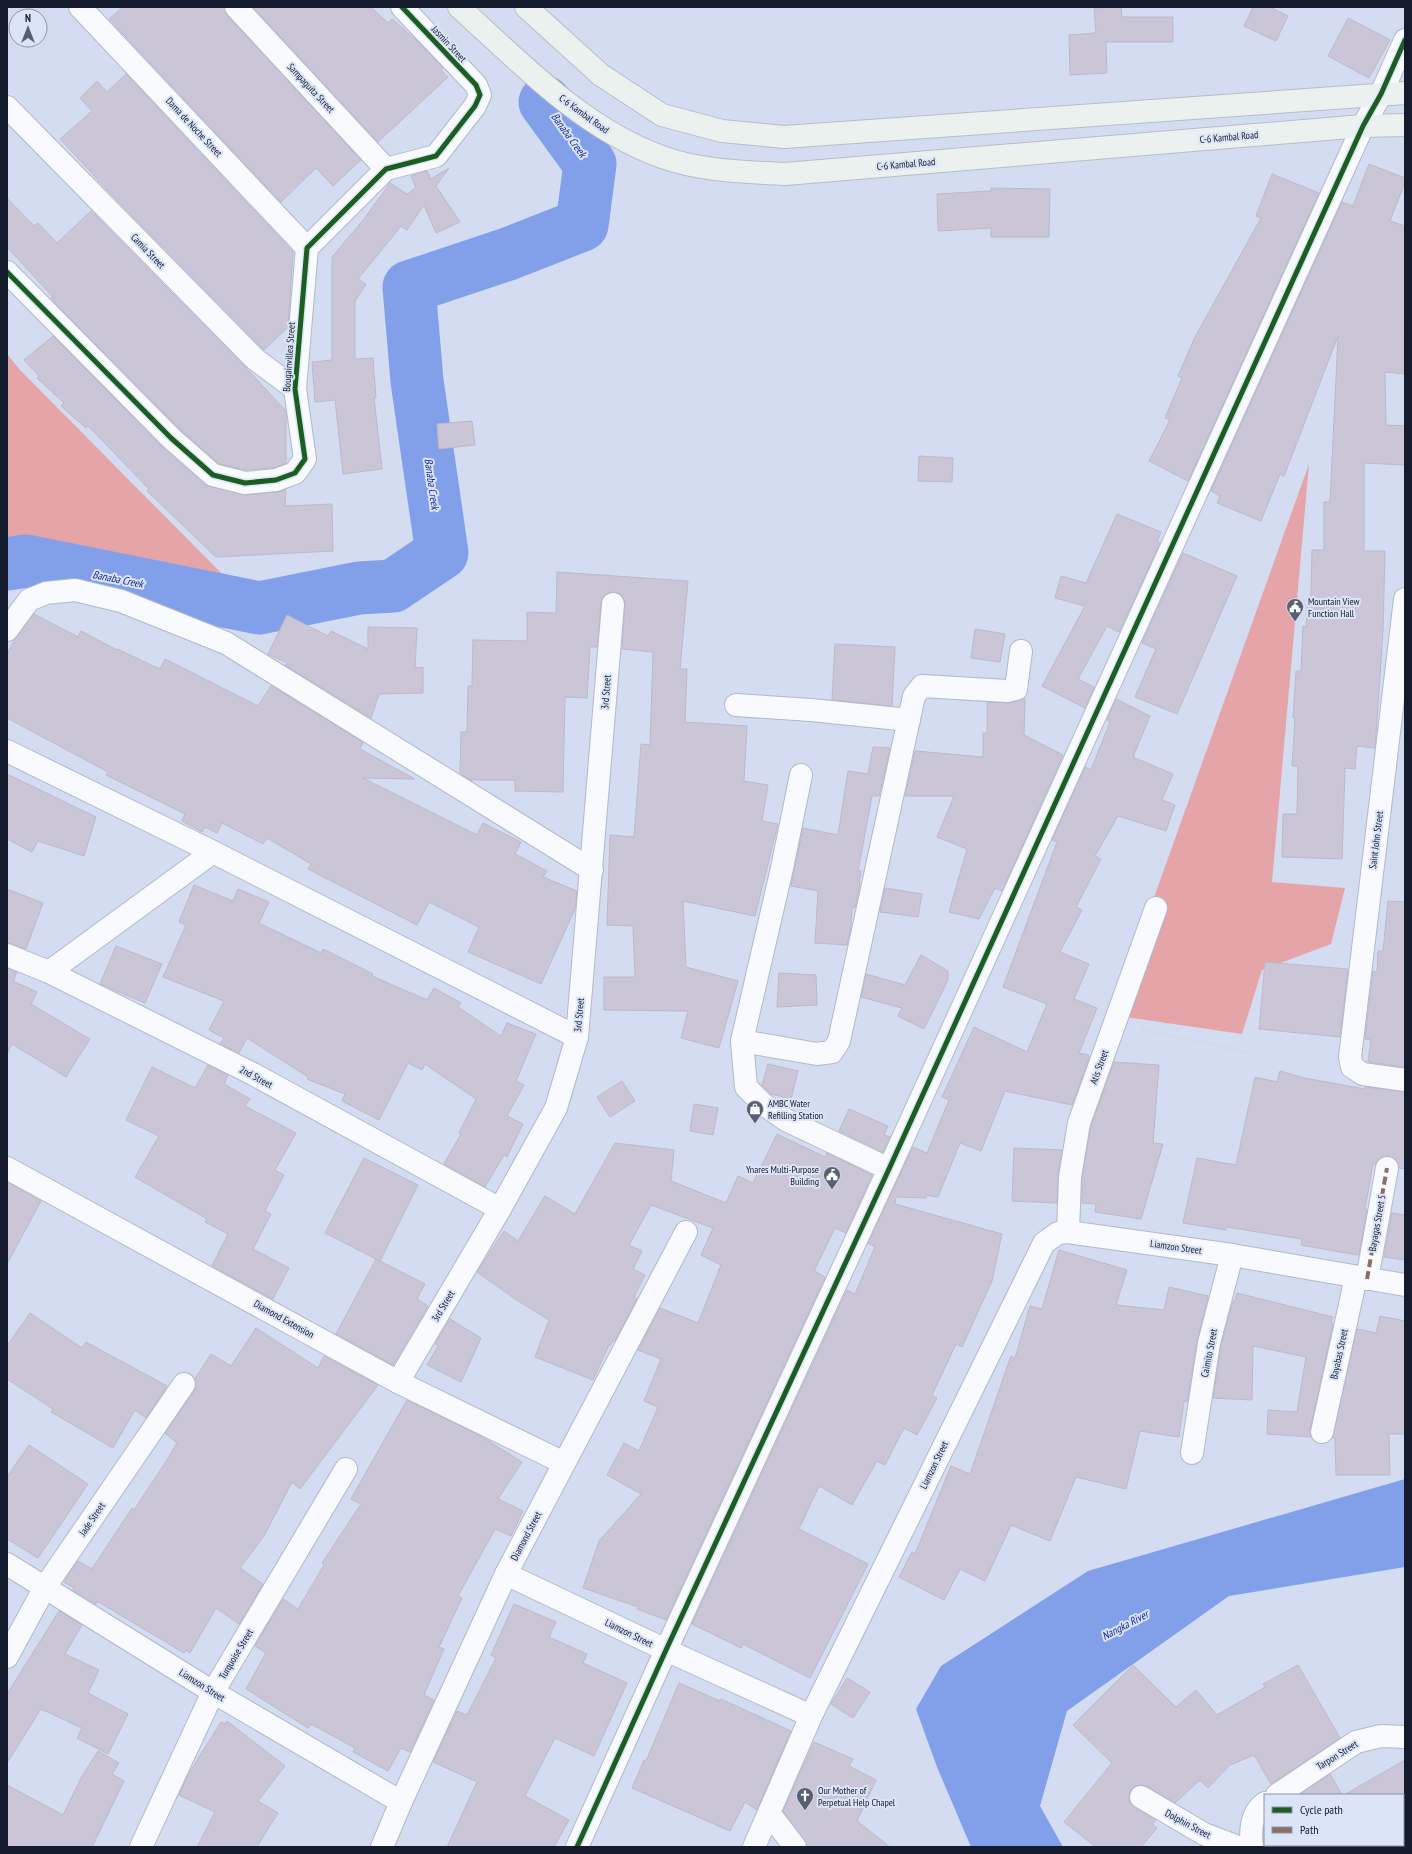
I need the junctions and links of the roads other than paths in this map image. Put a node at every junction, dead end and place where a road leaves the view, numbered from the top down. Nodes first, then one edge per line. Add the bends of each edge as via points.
1 (80, 7) edge
2 (236, 7) edge
3 (402, 7) edge
4 (459, 7) edge
5 (526, 7) edge
6 (1405, 40) edge
7 (1405, 92) edge
8 (1381, 94) junction
9 (7, 107) edge
10 (1405, 124) edge
11 (1363, 126) junction
12 (386, 169) junction
13 (307, 248) junction
14 (7, 272) edge
15 (295, 389) junction
16 (1405, 599) edge
17 (613, 604) dead end
18 (7, 630) edge
19 (1020, 651) dead end
20 (736, 705) dead end
21 (909, 720) junction
22 (7, 751) edge
23 (801, 775) dead end
24 (213, 852) junction
25 (592, 870) junction
26 (1156, 908) dead end
27 (7, 955) edge
28 (49, 972) junction
29 (577, 1037) junction
30 (742, 1041) junction
31 (1405, 1080) edge
32 (7, 1168) edge
33 (1387, 1168) dead end
34 (890, 1169) junction
35 (500, 1210) junction
36 (686, 1232) dead end
37 (1068, 1232) junction
38 (1232, 1255) junction
39 (1362, 1278) junction
40 (1405, 1285) edge
41 (398, 1382) junction
42 (184, 1384) dead end
43 (1322, 1432) dead end
44 (1192, 1453) dead end
45 (564, 1463) junction
46 (346, 1469) dead end
47 (7, 1564) edge
48 (506, 1574) junction
49 (45, 1587) junction
50 (666, 1650) junction
51 (7, 1657) edge
52 (213, 1692) junction
53 (811, 1716) junction
54 (1405, 1736) edge
55 (1278, 1794) edge
56 (1141, 1797) dead end
57 (401, 1802) junction
58 (1264, 1804) edge
59 (769, 1813) junction
60 (141, 1847) edge
61 (382, 1847) edge
62 (577, 1847) edge
63 (754, 1847) edge
64 (795, 1847) edge
65 (1238, 1847) edge
66 (1252, 1847) edge

1 - 13 street, Dama de Noche Street
2 - 12 street, Sampaguita Street
3 - 12 street, Jasmin Street via 476,85 480,95 475,106 436,156
4 - 11 main road, C-6 Kambal Road via 559,96 610,133 663,157 718,170 785,174
5 - 8 main road via 601,75 662,115 722,131 784,137
6 - 8 street
7 - 8 main road
8 - 11 street
9 - 15 street, Camia Street via 255,359
10 - 11 main road, C-6 Kambal Road
11 - 34 street
12 - 13 street
13 - 15 street, Bougainvillea Street
14 - 15 street, Bougainvillea Street via 171,438 213,475 245,483 276,480 295,473 305,459
16 - 31 street, Saint John Street via 1350,1057 1352,1067 1363,1074
17 - 25 street, 3rd Street
18 - 25 street via 29,600 46,593 75,590 121,601 226,643
19 - 21 street via 1016,689 1007,691 922,686 914,696
20 - 21 street
21 - 30 street via 839,1041 832,1052 817,1054
22 - 24 street
23 - 30 street
24 - 28 street
24 - 29 street
25 - 29 street, 3rd Street
26 - 37 street, Atis Street via 1079,1123 1070,1177
27 - 28 street, 2nd Street
28 - 35 street, 2nd Street via 253,1074
29 - 35 street, 3rd Street via 556,1108
30 - 34 street via 746,1087 763,1104 786,1120
32 - 41 street, Diamond Extension
33 - 39 street, Bayagas Street 5
34 - 50 street
35 - 41 street, 3rd Street
36 - 45 street, Diamond Street
37 - 38 street, Liamzon Street
37 - 53 street, Liamzon Street via 1058,1233 1044,1243
38 - 39 street, Liamzon Street
38 - 44 street, Caimito Street via 1209,1343
39 - 40 street, Liamzon Street
39 - 43 street, Bayabas Street
41 - 45 street, Diamond Extension
42 - 49 street, Jade Street
45 - 48 street, Diamond Street
46 - 52 street, Turquoise Street
47 - 49 street, Liamzon Street
48 - 50 street, Liamzon Street
48 - 57 street, Diamond Street
49 - 51 street, Jade Street
49 - 52 street, Liamzon Street
50 - 53 street, Liamzon Street
50 - 62 street
52 - 57 street, Liamzon Street
52 - 60 street, Turquoise Street
53 - 59 street
54 - 55 street, Tarpon Street via 1381,1736 1356,1742
56 - 65 street, Dolphin Street via 1204,1834
57 - 61 street, Diamond Street
58 - 66 street via 1252,1822
59 - 63 street
59 - 64 street

